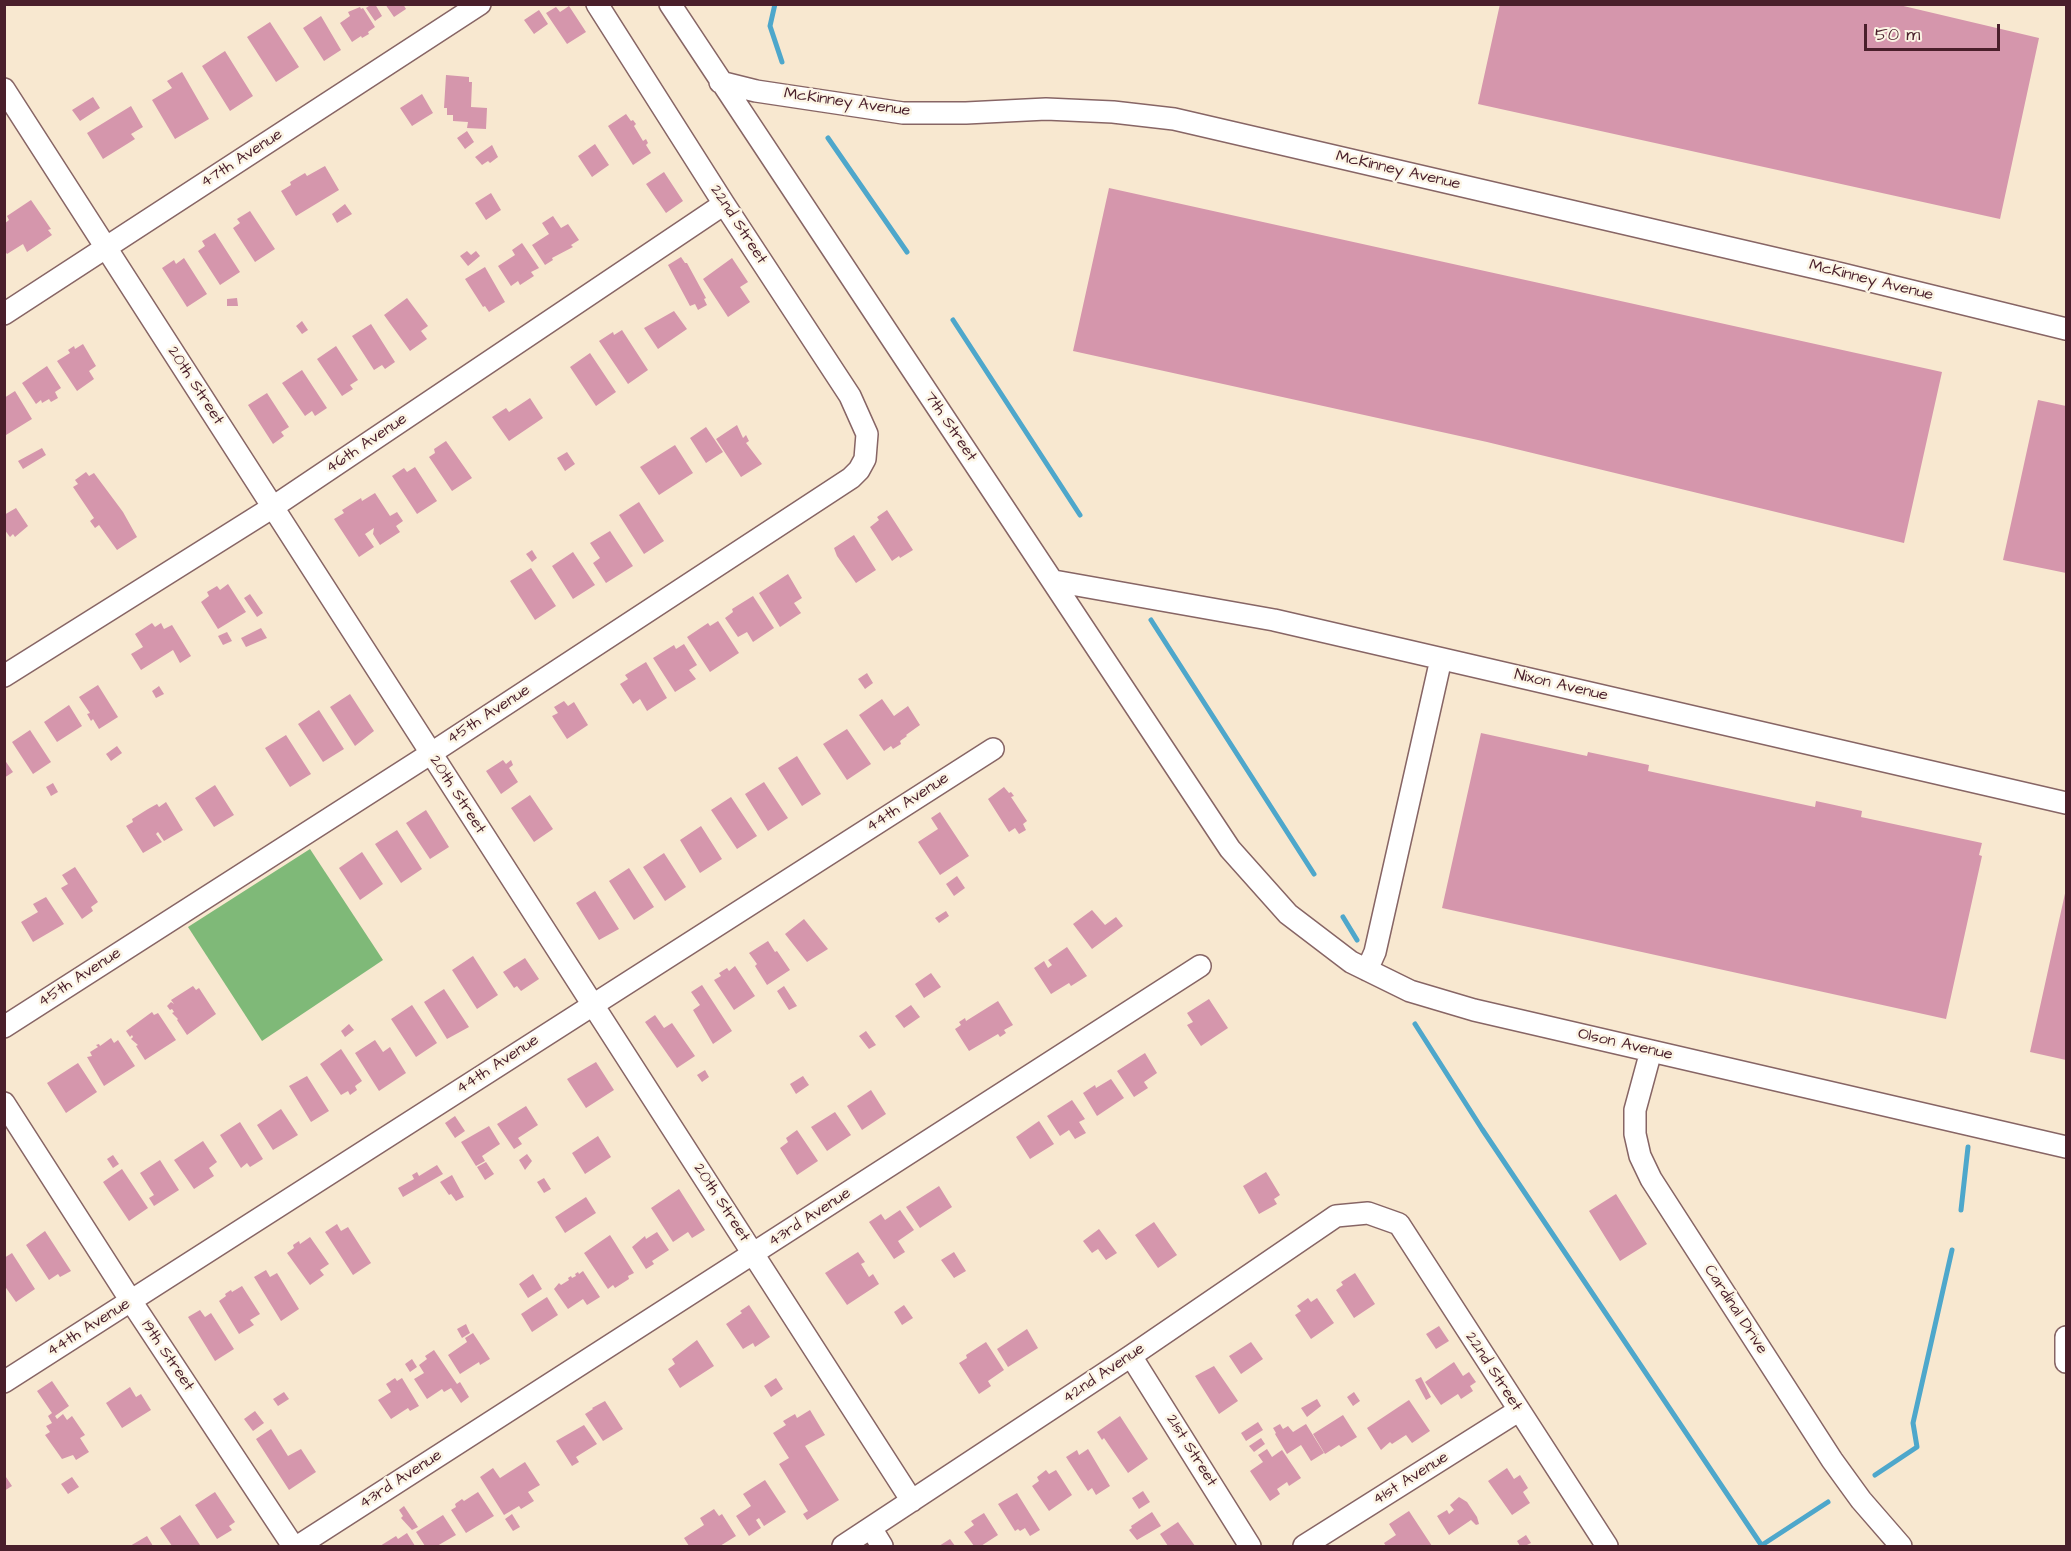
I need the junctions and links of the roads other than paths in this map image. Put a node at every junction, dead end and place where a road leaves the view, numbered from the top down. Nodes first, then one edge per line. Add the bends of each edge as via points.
1 (480, 4) edge
2 (597, 4) edge
3 (670, 4) edge
4 (720, 82) junction
5 (4, 88) edge
6 (724, 204) junction
7 (106, 248) junction
8 (4, 314) edge
9 (2067, 329) edge
10 (867, 449) joint
11 (273, 507) junction
12 (1054, 581) junction
13 (1441, 659) junction
14 (4, 676) edge
15 (993, 749) dead end
16 (430, 754) junction
17 (2067, 803) edge
18 (1230, 849) joint
19 (1200, 966) dead end
20 (1367, 970) junction
21 (592, 1005) junction
22 (4, 1027) edge
23 (1651, 1051) junction
24 (4, 1103) edge
25 (2067, 1147) edge
26 (1368, 1213) joint
27 (754, 1254) junction
28 (131, 1301) junction
29 (2067, 1337) edge
30 (1131, 1356) junction
31 (2067, 1362) edge
32 (4, 1382) edge
33 (1518, 1411) junction
34 (912, 1501) junction
35 (871, 1528) junction
36 (293, 1546) edge
37 (298, 1546) edge
38 (843, 1546) edge
39 (882, 1546) edge
40 (1250, 1546) edge
41 (1304, 1546) edge
42 (1607, 1546) edge
43 (1901, 1546) edge

1 - 7 street, 47th Avenue
2 - 6 street, 22nd Street
3 - 4 street, 7th Street
4 - 9 street, McKinney Avenue via 903,113 1046,109 1174,119
4 - 12 street, 7th Street
5 - 7 street, 20th Street
6 - 10 street, 22nd Street via 850,396 867,434
6 - 11 street, 46th Avenue
7 - 8 street, 47th Avenue
7 - 11 street, 20th Street
10 - 16 street, 45th Avenue via 860,470 851,478
11 - 14 street, 46th Avenue
11 - 16 street, 20th Street
12 - 13 street, Nixon Avenue via 1274,620
12 - 18 street, 7th Street
13 - 17 street, Nixon Avenue
13 - 20 street via 1375,952
15 - 21 street, 44th Avenue
16 - 21 street, 20th Street
16 - 22 street, 45th Avenue
18 - 20 street, Olson Avenue via 1288,914
19 - 27 street, 43rd Avenue
20 - 23 street, Olson Avenue via 1410,991 1474,1010
21 - 27 street, 20th Street
21 - 28 street, 44th Avenue
23 - 25 street, Olson Avenue
23 - 43 street, Cardinal Drive via 1635,1110 1640,1156 1651,1179 1832,1460 1860,1500
24 - 28 street, 19th Street
26 - 30 street, 42nd Avenue via 1336,1216
26 - 33 street, 22nd Street via 1399,1224
27 - 34 street, 20th Street
27 - 37 street, 43rd Avenue
28 - 32 street, 44th Avenue
28 - 36 street, 19th Street
29 - 31 street
30 - 34 street, 42nd Avenue
30 - 40 street, 21st Street
33 - 41 street, 41st Avenue
33 - 42 street, 22nd Street
34 - 35 street, 42nd Avenue
35 - 38 street, 42nd Avenue
35 - 39 street

